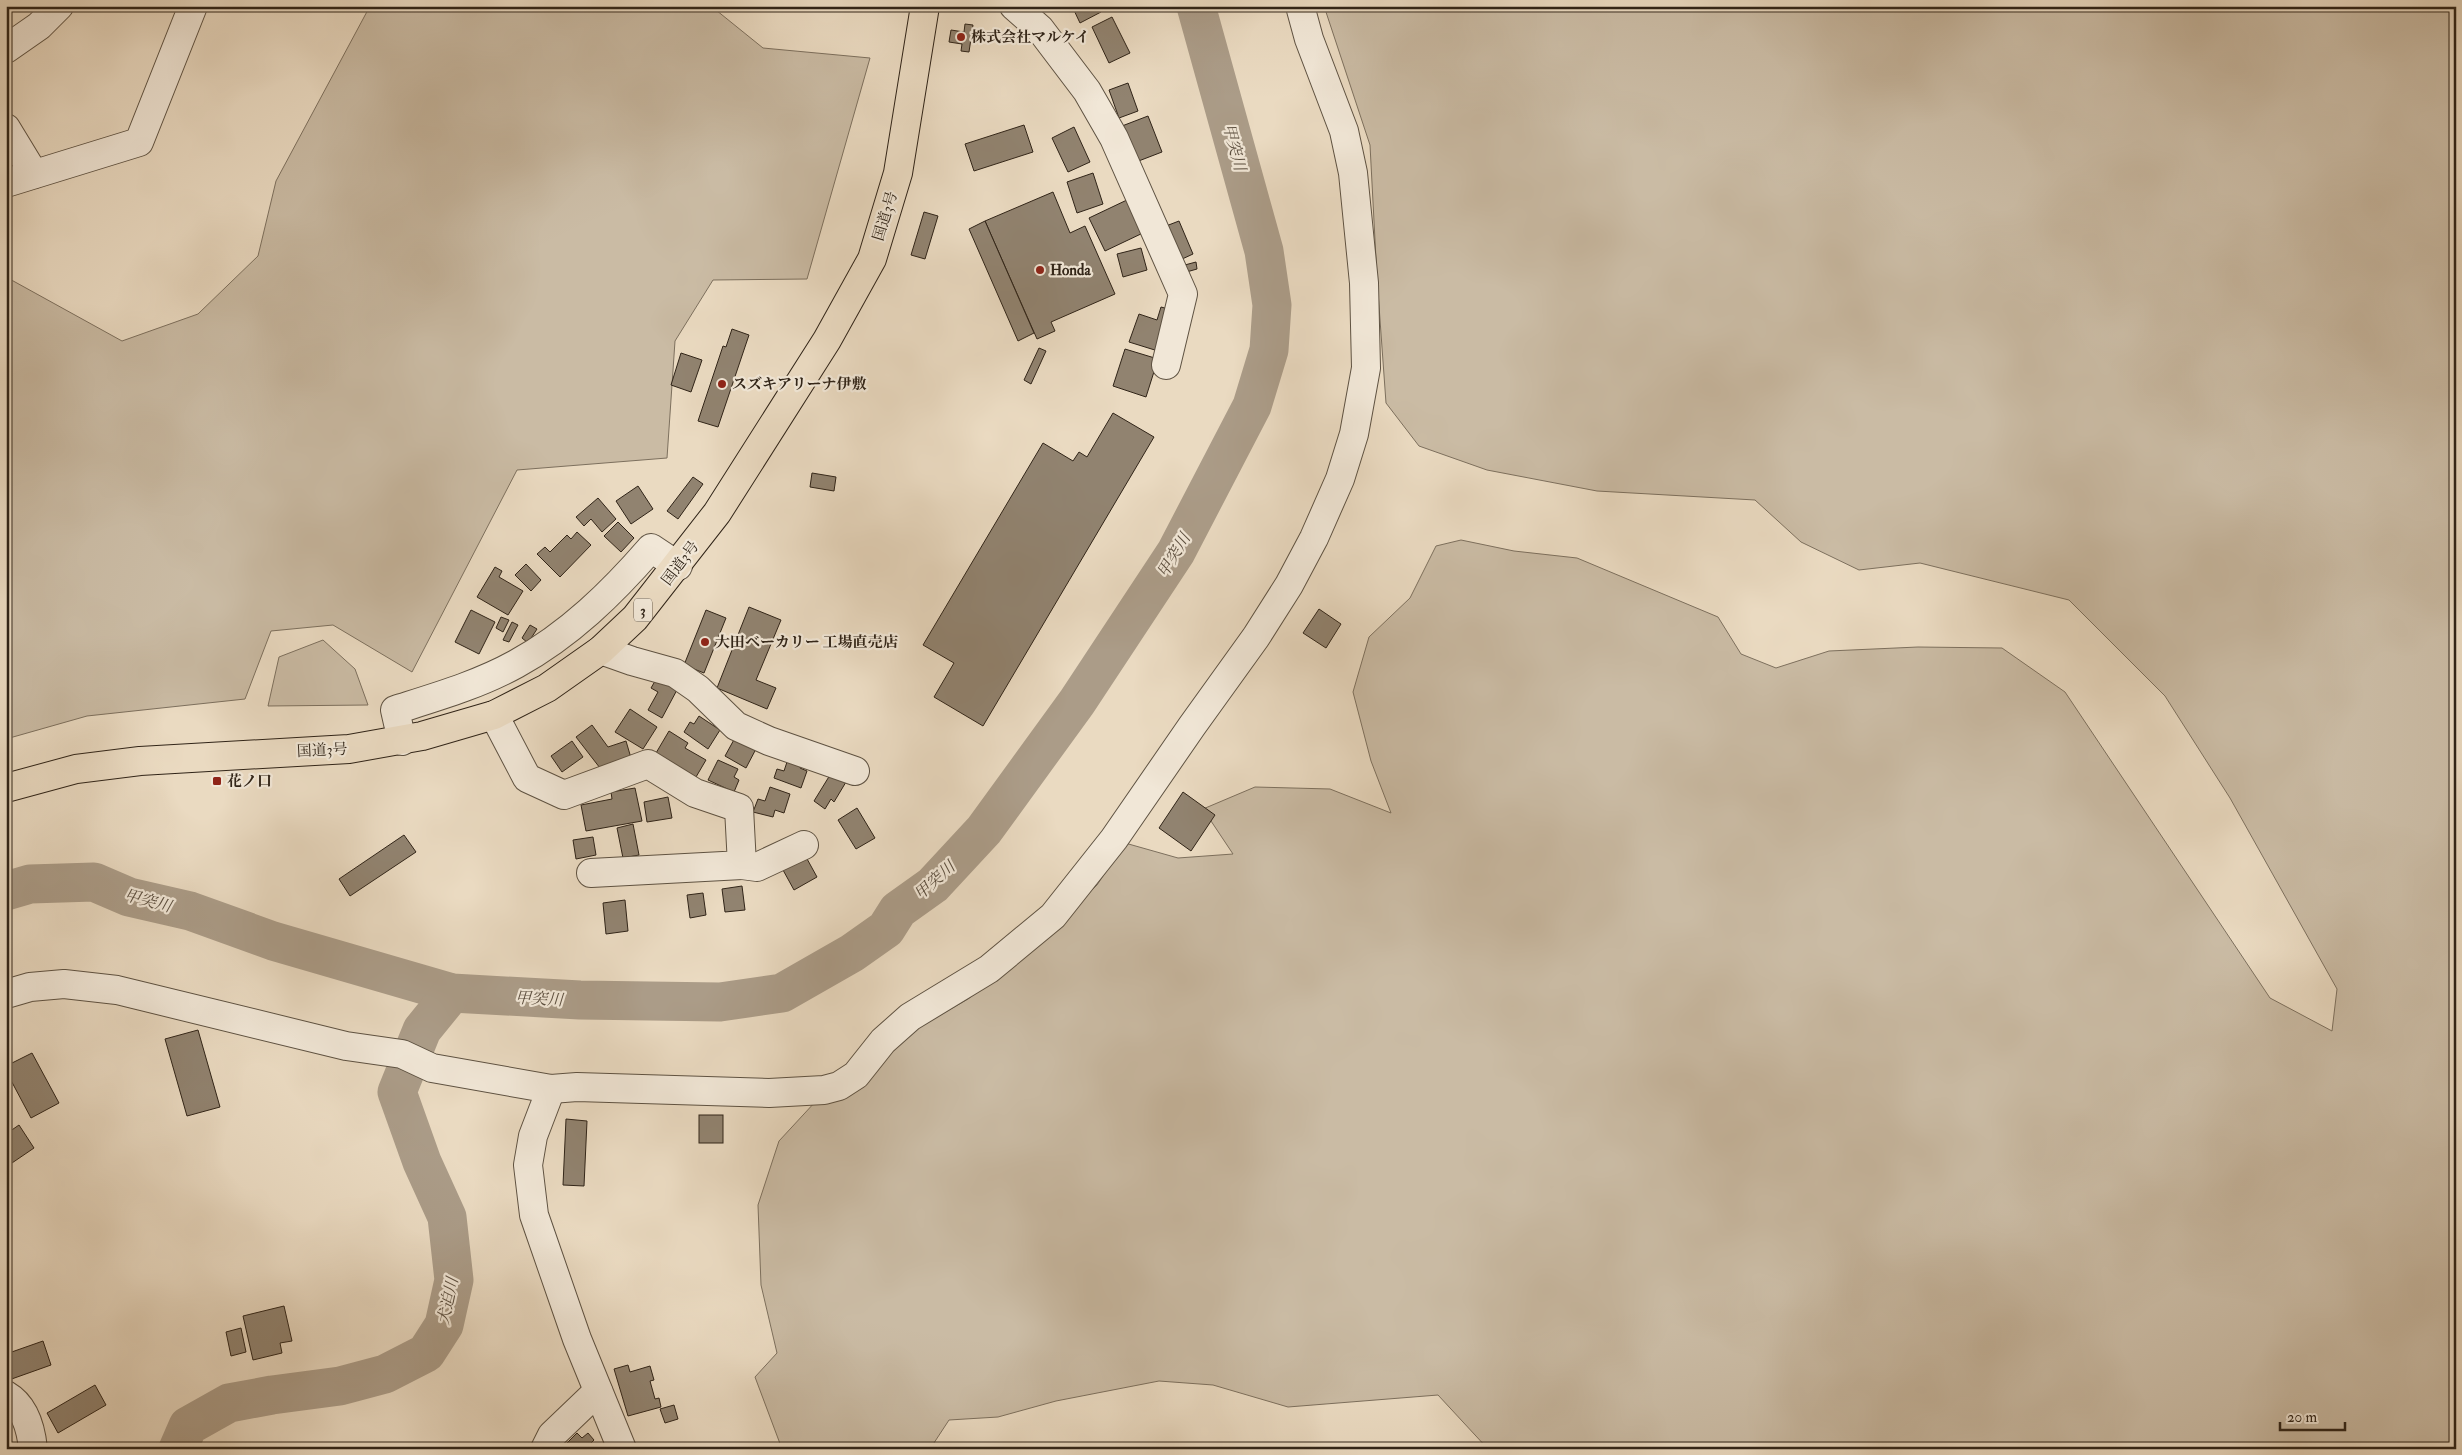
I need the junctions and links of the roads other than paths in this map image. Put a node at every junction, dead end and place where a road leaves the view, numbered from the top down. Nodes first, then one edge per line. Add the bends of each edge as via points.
1 (59, 6) edge
2 (192, 6) edge
3 (925, 6) edge
4 (1014, 6) edge
5 (1300, 6) edge
6 (6, 49) edge
7 (6, 128) edge
8 (34, 174) junction
9 (6, 184) edge
10 (1166, 365) dead end
11 (678, 566) junction
12 (600, 650) junction
13 (494, 715) junction
14 (402, 740) junction
15 (855, 771) dead end
16 (6, 788) edge
17 (804, 845) dead end
18 (742, 865) junction
19 (591, 874) dead end
20 (6, 994) edge
21 (551, 1089) junction
22 (598, 1391) junction
23 (6, 1395) edge
24 (33, 1449) edge
25 (544, 1449) edge
26 (622, 1449) edge

1 - 6 street
2 - 8 street via 139,142
3 - 11 highway, 国道3号 / 3 via 898,172 872,259 827,340 758,451
4 - 10 street via 1040,29 1087,91 1114,138 1183,294
5 - 21 street via 1344,131 1353,173 1364,292 1366,368 1354,434 1340,479 1289,585 1256,636 1114,839 1053,916 989,969 910,1017 856,1075 839,1086 769,1093
7 - 8 street
8 - 9 street
11 - 12 highway, 国道3号 / 3 via 635,618
11 - 14 street via 652,548 620,585 569,629 516,664 464,688 395,710
12 - 13 highway, 国道3号 / 3 via 547,688
12 - 15 street via 675,673 698,689 736,726
13 - 14 highway, 国道3号 / 3
13 - 18 street via 527,778 564,795 648,764 695,793 738,808
14 - 16 highway, 国道3号 / 3 via 349,749 140,760 76,769
17 - 18 street via 757,867
18 - 19 street
20 - 21 street via 30,987 64,984 101,987 346,1046 402,1054 432,1068
21 - 22 street via 533,1136 528,1166 534,1215
22 - 25 street via 552,1435
22 - 26 street
23 - 24 street via 15,1400 26,1416

